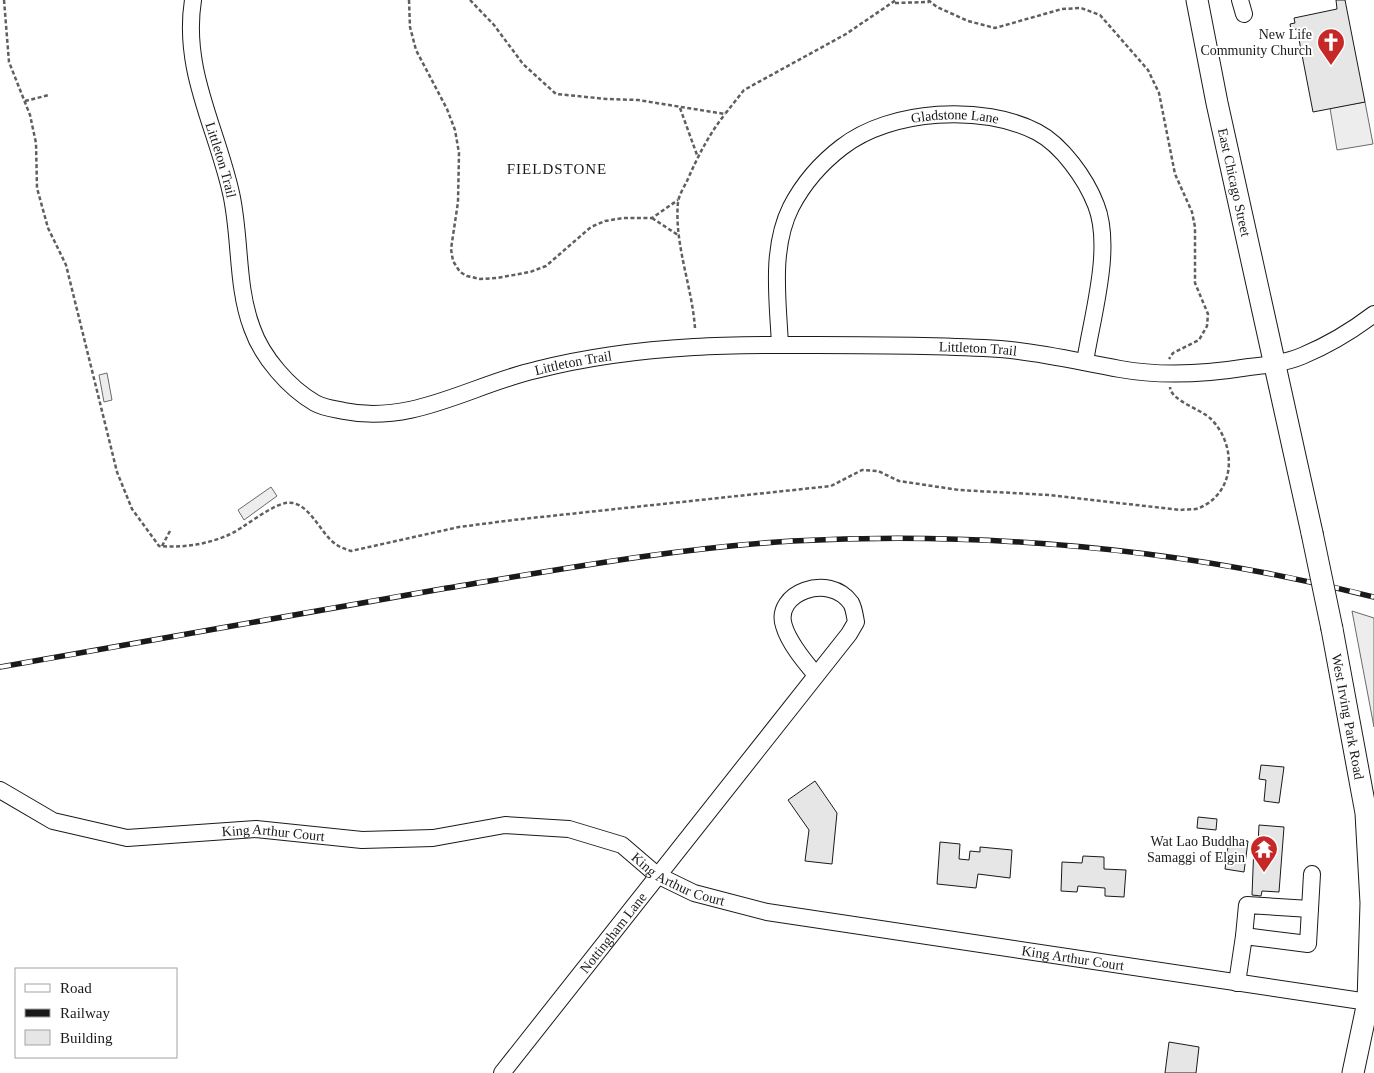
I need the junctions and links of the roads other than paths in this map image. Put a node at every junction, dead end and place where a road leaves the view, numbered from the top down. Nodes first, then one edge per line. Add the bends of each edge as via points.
1 (193, 0) edge
2 (1197, 0) edge
3 (1374, 314) edge
4 (780, 346) junction
5 (1085, 362) junction
6 (1274, 364) junction
7 (816, 674) junction
8 (0, 790) edge
9 (1312, 874) dead end
10 (657, 875) junction
11 (1310, 909) junction
12 (1244, 936) junction
13 (1237, 983) junction
14 (1368, 1002) junction
15 (502, 1073) edge
16 (1353, 1073) edge

1 - 4 street, Littleton Trail via 190,21 192,55 231,194 244,298 252,328 263,351 282,375 315,403 381,416 407,412 482,385 576,361 695,346
2 - 6 main road, East Chicago Street
3 - 6 street, Littleton Trail via 1301,356
4 - 5 street, Littleton Trail via 938,345 1006,350
4 - 5 street, Gladstone Lane via 778,246 790,209 802,188 842,147 867,132 921,117 971,114 1011,121 1039,133 1080,175 1096,205 1102,229 1103,258
5 - 6 street, Littleton Trail via 1168,375 1202,374
6 - 14 main road, West Irving Park Road, bridge via 1332,629 1366,813 1371,903
7 - 7 street, Nottingham Lane via 799,654 783,624 786,606 796,595 808,589 825,587 838,591 852,605 856,622
7 - 10 street, Nottingham Lane
8 - 10 street, King Arthur Court via 53,821 127,838 256,829 375,840 433,838 505,824 569,828 622,845
9 - 11 street
10 - 13 street, King Arthur Court via 694,893 767,912
10 - 15 street, Nottingham Lane
11 - 12 street via 1247,905
11 - 12 street via 1308,944
12 - 13 street
13 - 14 street, King Arthur Court
14 - 16 main road, West Irving Park Road

